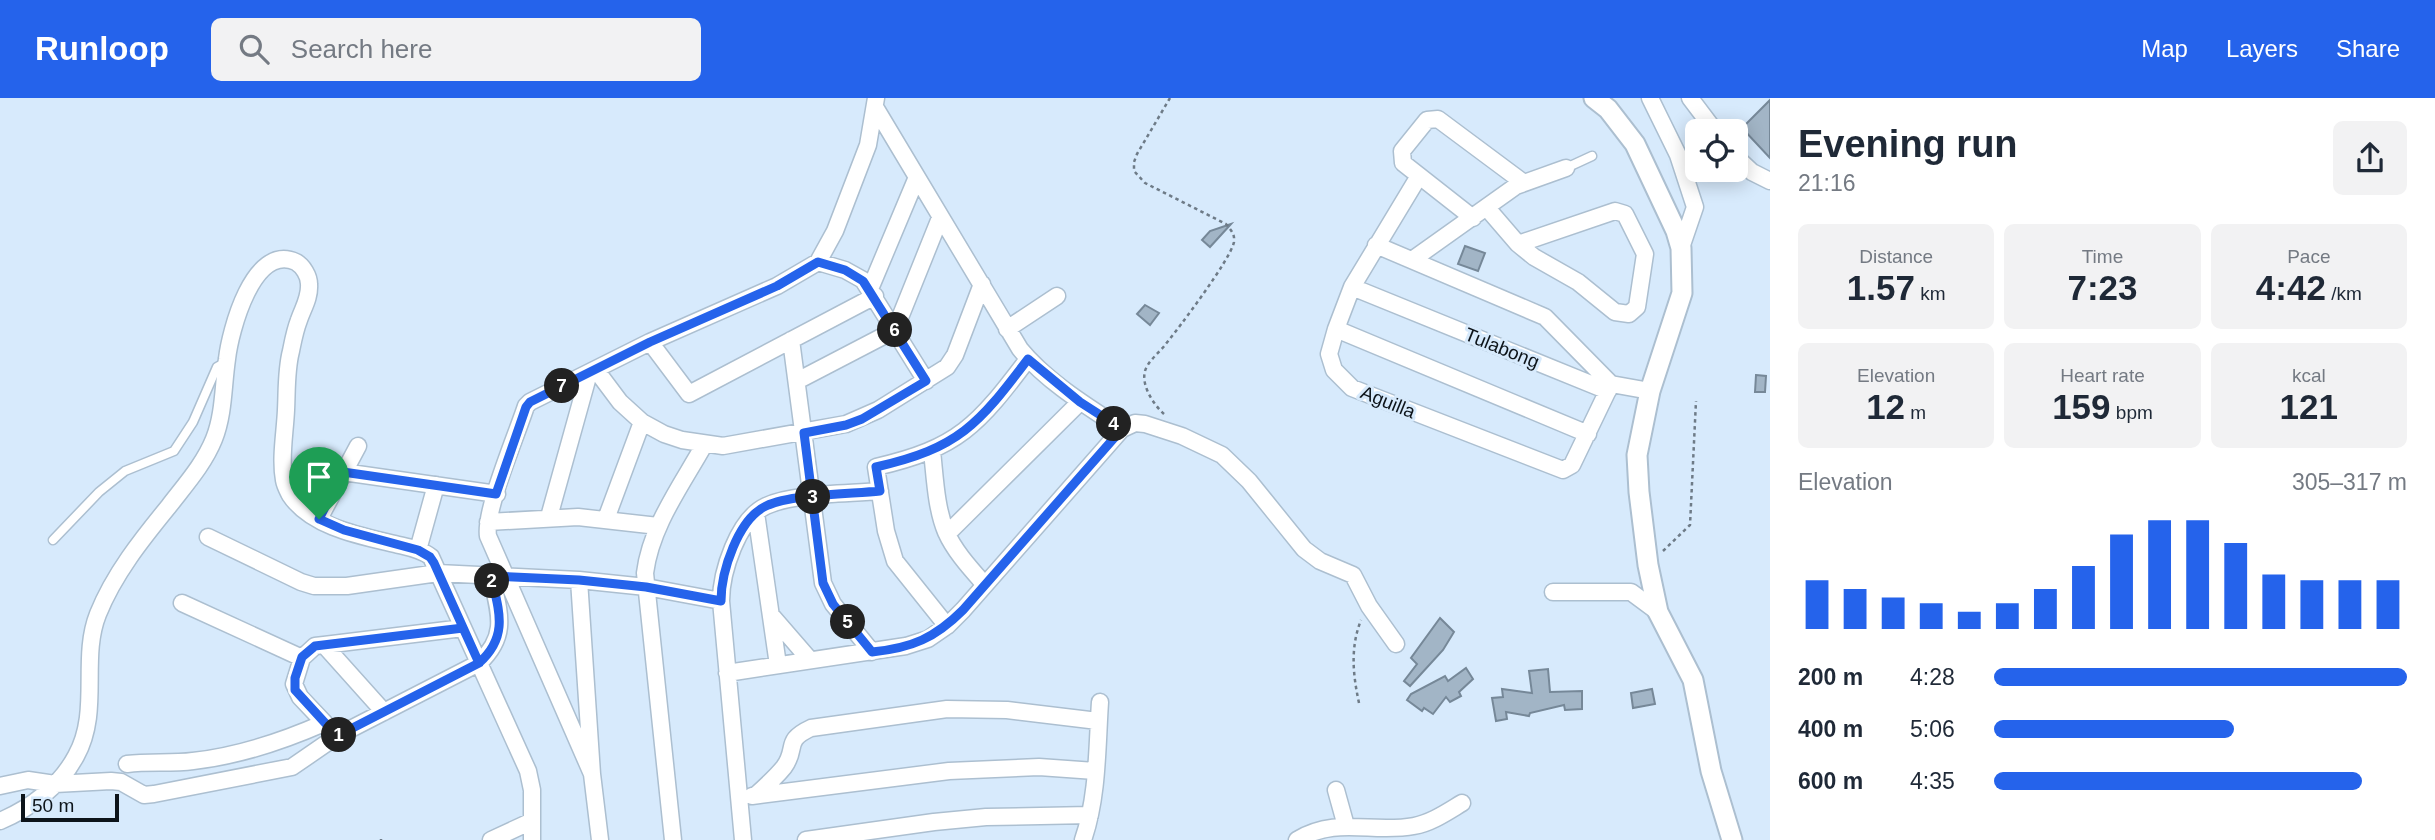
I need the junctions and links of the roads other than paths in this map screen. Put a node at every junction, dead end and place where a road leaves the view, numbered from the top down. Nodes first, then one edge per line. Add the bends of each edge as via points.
1 (1594, 98) edge
2 (1650, 98) edge
3 (1690, 98) edge
4 (875, 102) edge
5 (1706, 119) edge
6 (1592, 156) dead end
7 (1566, 168) joint
8 (1748, 168) edge
9 (1419, 176) junction
10 (917, 177) junction
11 (1770, 181) edge
12 (1524, 183) junction
13 (1487, 208) junction
14 (940, 218) junction
15 (1473, 218) junction
16 (1518, 244) junction
17 (1376, 245) junction
18 (1681, 248) junction
19 (1412, 260) junction
20 (818, 262) junction
21 (982, 284) junction
22 (1352, 288) junction
23 (872, 293) junction
24 (1057, 296) dead end
25 (1007, 329) junction
26 (1336, 329) junction
27 (895, 330) junction
28 (791, 340) junction
29 (650, 342) junction
30 (1028, 359) junction
31 (226, 362) junction
32 (592, 371) junction
33 (797, 381) junction
34 (926, 381) junction
35 (1609, 388) junction
36 (1650, 391) junction
37 (1080, 402) junction
38 (642, 422) junction
39 (1122, 429) junction
40 (804, 433) junction
41 (1588, 434) junction
42 (704, 445) junction
43 (358, 446) dead end
44 (932, 452) junction
45 (343, 472) junction
46 (436, 485) junction
47 (880, 491) junction
48 (496, 494) junction
49 (811, 497) junction
50 (756, 513) junction
51 (549, 517) junction
52 (319, 519) junction
53 (606, 519) junction
54 (488, 522) junction
55 (658, 526) junction
56 (947, 534) junction
57 (208, 537) dead end
58 (53, 540) dead end
59 (418, 550) junction
60 (438, 573) junction
61 (499, 577) junction
62 (579, 580) junction
63 (985, 585) junction
64 (646, 587) junction
65 (1553, 592) dead end
66 (721, 601) junction
67 (182, 603) dead end
68 (1658, 612) junction
69 (771, 615) junction
70 (947, 626) junction
71 (463, 628) junction
72 (1396, 644) dead end
73 (324, 645) junction
74 (872, 652) junction
75 (302, 657) junction
76 (810, 660) junction
77 (479, 663) junction
78 (778, 664) junction
79 (727, 673) junction
80 (1100, 702) dead end
81 (384, 712) junction
82 (1098, 721) junction
83 (324, 723) junction
84 (337, 736) junction
85 (127, 764) dead end
86 (1095, 771) junction
87 (592, 774) junction
88 (55, 784) junction
89 (0, 786) edge
90 (1336, 790) dead end
91 (757, 796) junction
92 (739, 797) junction
93 (1462, 803) dead end
94 (1090, 816) junction
95 (0, 821) edge
96 (532, 821) junction
97 (1346, 826) junction
98 (491, 840) edge
99 (532, 840) edge
100 (600, 840) edge
101 (673, 840) edge
102 (743, 840) edge
103 (806, 840) edge
104 (1083, 840) edge
105 (1297, 840) edge
106 (1732, 840) edge

1 - 18 street via 1635,144
2 - 18 street via 1678,155 1695,207
3 - 5 street
4 - 10 street
4 - 20 street via 868,145
6 - 7 lane
7 - 12 street
8 - 11 street
9 - 12 street via 1403,163 1401,155 1427,120 1434,118
9 - 15 street
9 - 17 street, Aguilla
10 - 14 street
10 - 23 street
12 - 13 street
13 - 15 street
13 - 16 street
14 - 21 street
14 - 27 street
15 - 19 street
16 - 16 street via 1615,312 1629,314 1637,307 1645,254 1625,214 1615,211
17 - 19 street
17 - 22 street, Aguilla
18 - 36 street via 1682,293
19 - 35 street via 1545,317
20 - 23 street via 855,274
20 - 29 street via 777,286
21 - 25 street
21 - 34 street via 954,355 947,367
22 - 26 street, Aguilla
22 - 35 street, Tulabong
23 - 27 street
23 - 28 street
24 - 25 street
25 - 30 street
26 - 41 street
26 - 41 street, Aguilla via 1329,354 1334,370 1352,388 1563,470 1572,465
27 - 33 street
27 - 34 street
28 - 29 street via 689,394
28 - 33 street
29 - 32 street
30 - 37 street
30 - 44 street via 982,417
31 - 52 street via 237,314 260,270 286,260 297,263 309,283 290,354 284,480 297,504
31 - 58 lane via 216,367 193,422 174,451 125,471
31 - 88 street via 220,418 205,458 141,540 98,614 92,634 86,734
32 - 38 street
32 - 48 street via 526,407
32 - 51 street
33 - 40 street
34 - 40 street via 862,419
35 - 36 street, Tulabong
35 - 41 street, Aguilla
36 - 68 street via 1637,455 1647,565
37 - 39 street
37 - 56 street
38 - 42 street via 664,434
38 - 53 street
39 - 63 street
39 - 72 street via 1145,424 1222,455 1304,549 1353,575
40 - 42 street
40 - 49 street
42 - 55 street
43 - 45 street
44 - 47 street via 876,467
44 - 56 street
45 - 46 street
45 - 52 street
46 - 48 street
46 - 59 street
47 - 49 street
47 - 70 street via 895,561
48 - 54 street
49 - 50 street via 767,505
49 - 74 street via 827,593
50 - 66 street via 726,565
50 - 69 street
51 - 53 street
51 - 54 street
52 - 59 street
53 - 55 street
54 - 61 street
55 - 64 street via 647,558
56 - 63 street
57 - 60 street via 314,586
59 - 60 street via 430,557
60 - 61 street
60 - 71 street
61 - 62 street
61 - 77 street via 497,642
61 - 87 street
62 - 64 street
62 - 87 street
63 - 70 street
64 - 66 street
64 - 101 street
65 - 68 street via 1631,592
66 - 79 street
67 - 75 street
68 - 106 street via 1693,680 1710,771
69 - 76 street
69 - 78 street
70 - 74 street via 928,639
71 - 73 street
71 - 77 street
73 - 75 street
73 - 81 street
74 - 76 street
75 - 83 street via 295,690
76 - 78 street
77 - 81 street
77 - 96 street via 528,771
78 - 79 street
79 - 92 street
80 - 82 street
81 - 84 street
82 - 86 street
82 - 91 street via 1007,710 947,709 811,728 792,741 786,764
83 - 84 street
83 - 85 street via 225,755
84 - 88 street via 281,771 154,794 144,795 121,782
86 - 91 street via 1039,767 949,771
86 - 94 street
87 - 100 street
88 - 89 street via 28,780
88 - 95 street via 25,809
90 - 97 street
91 - 92 street
92 - 102 street
93 - 97 street via 1416,826
94 - 103 street via 986,817
94 - 104 street
96 - 98 street
96 - 99 street
97 - 105 street via 1313,831

